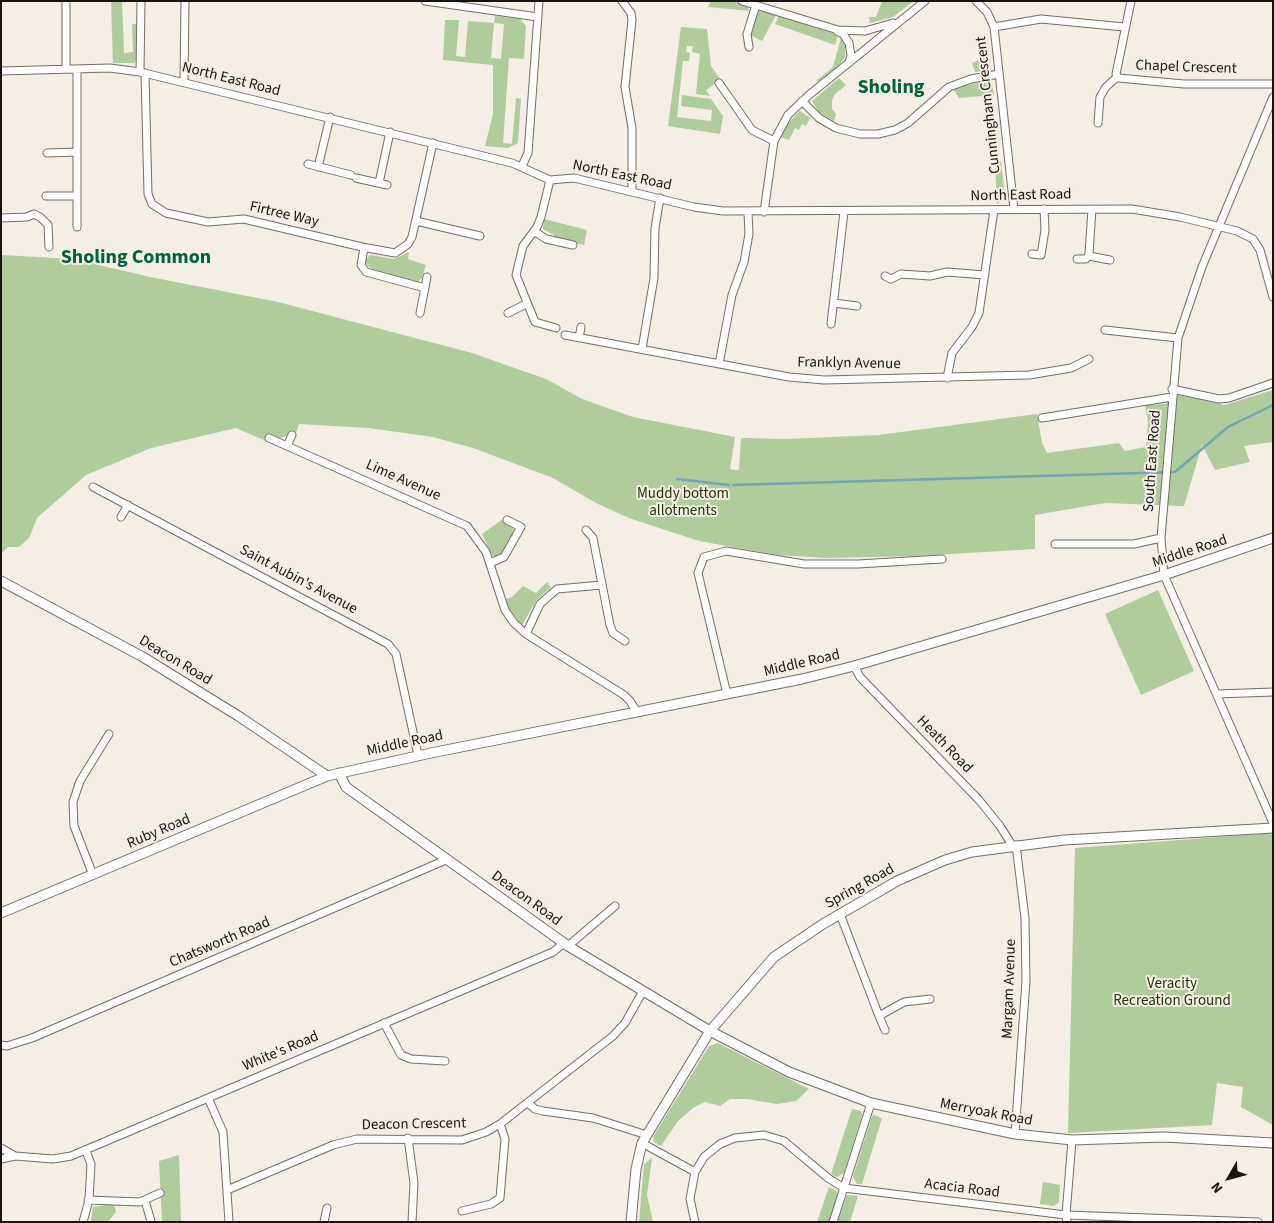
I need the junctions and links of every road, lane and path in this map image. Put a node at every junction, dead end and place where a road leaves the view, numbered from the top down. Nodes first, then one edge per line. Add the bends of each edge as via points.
1 (66, 1) edge
2 (141, 1) edge
3 (185, 1) edge
4 (424, 1) edge
5 (539, 1) edge
6 (622, 1) edge
7 (742, 1) edge
8 (925, 1) edge
9 (976, 1) edge
10 (1131, 1) edge
11 (756, 6) junction
12 (538, 17) junction
13 (902, 18) junction
14 (994, 27) junction
15 (1124, 27) junction
16 (835, 30) junction
17 (749, 47) dead end
18 (847, 64) junction
19 (66, 69) junction
20 (77, 69) junction
21 (1, 70) edge
22 (143, 73) junction
23 (999, 74) junction
24 (1117, 77) junction
25 (184, 82) junction
26 (719, 83) dead end
27 (1273, 84) edge
28 (1273, 97) edge
29 (802, 101) junction
30 (330, 117) junction
31 (1098, 123) dead end
32 (390, 132) junction
33 (774, 141) junction
34 (433, 143) junction
35 (77, 152) junction
36 (47, 153) dead end
37 (308, 164) dead end
38 (318, 166) junction
39 (522, 166) junction
40 (550, 180) junction
41 (379, 183) junction
42 (387, 185) dead end
43 (632, 192) junction
44 (46, 196) dead end
45 (76, 196) junction
46 (660, 198) junction
47 (1014, 209) junction
48 (1044, 209) junction
49 (1092, 209) junction
50 (994, 210) junction
51 (748, 212) junction
52 (764, 212) junction
53 (844, 212) junction
54 (1, 218) edge
55 (416, 221) junction
56 (1219, 227) junction
57 (77, 228) dead end
58 (534, 231) junction
59 (480, 236) dead end
60 (573, 245) dead end
61 (49, 246) dead end
62 (364, 248) junction
63 (1032, 254) dead end
64 (1088, 256) junction
65 (1077, 259) dead end
66 (1110, 260) dead end
67 (985, 275) junction
68 (427, 276) dead end
69 (890, 281) dead end
70 (425, 288) junction
71 (1273, 297) edge
72 (834, 302) junction
73 (980, 303) junction
74 (526, 304) junction
75 (990, 304) dead end
76 (857, 306) dead end
77 (420, 313) dead end
78 (508, 313) dead end
79 (832, 324) dead end
80 (581, 327) dead end
81 (556, 328) dead end
82 (1105, 330) dead end
83 (565, 335) dead end
84 (579, 338) junction
85 (1178, 338) junction
86 (642, 350) junction
87 (1088, 359) dead end
88 (719, 364) junction
89 (947, 378) junction
90 (1272, 383) edge
91 (1172, 389) junction
92 (1172, 397) junction
93 (1042, 418) dead end
94 (292, 435) dead end
95 (269, 438) dead end
96 (288, 446) junction
97 (93, 487) dead end
98 (128, 505) junction
99 (121, 517) dead end
100 (508, 520) dead end
101 (586, 530) dead end
102 (1161, 538) junction
103 (1273, 538) edge
104 (1055, 544) dead end
105 (942, 559) dead end
106 (490, 563) junction
107 (1164, 575) junction
108 (1, 581) edge
109 (602, 585) junction
110 (526, 634) junction
111 (625, 641) dead end
112 (854, 666) junction
113 (1273, 692) edge
114 (727, 694) junction
115 (1217, 694) junction
116 (637, 712) junction
117 (109, 734) dead end
118 (418, 755) junction
119 (338, 773) junction
120 (328, 776) junction
121 (1273, 823) edge
122 (1273, 828) edge
123 (1014, 845) junction
124 (448, 860) junction
125 (93, 875) junction
126 (616, 906) dead end
127 (1, 913) edge
128 (840, 914) junction
129 (566, 944) junction
130 (643, 991) junction
131 (930, 999) dead end
132 (879, 1016) junction
133 (384, 1023) junction
134 (885, 1030) dead end
135 (710, 1031) junction
136 (1, 1045) edge
137 (445, 1061) dead end
138 (208, 1098) junction
139 (528, 1103) junction
140 (871, 1104) junction
141 (500, 1124) junction
142 (1015, 1134) junction
143 (408, 1138) junction
144 (644, 1139) junction
145 (1072, 1140) junction
146 (1273, 1143) edge
147 (1, 1148) edge
148 (86, 1150) junction
149 (15, 1156) junction
150 (1, 1159) edge
151 (695, 1172) junction
152 (844, 1188) junction
153 (227, 1190) junction
154 (160, 1193) dead end
155 (88, 1200) junction
156 (145, 1201) junction
157 (327, 1208) dead end
158 (462, 1211) dead end
159 (1065, 1220) edge
160 (151, 1221) edge
161 (82, 1222) edge
162 (228, 1222) edge
163 (324, 1222) edge
164 (412, 1222) edge
165 (631, 1222) edge
166 (695, 1222) edge
167 (833, 1222) edge
168 (1258, 1222) edge

1 - 19 street
2 - 22 street, Firtree Way
3 - 25 street
4 - 12 street
5 - 12 street
6 - 43 street via 632,20 625,87 632,128
7 - 11 street
8 - 13 street
9 - 14 street, Cunningham Crescent via 987,12
10 - 15 street, Chapel Crescent
11 - 16 street
11 - 17 street via 747,34
12 - 39 street via 528,152
13 - 16 street via 865,31
13 - 18 street
14 - 15 street, Cunningham Crescent via 1040,19
14 - 23 street, Cunningham Crescent
15 - 24 street, Chapel Crescent
16 - 18 street via 848,43 851,56
18 - 29 street
19 - 20 street, North East Road
19 - 21 street, North East Road
20 - 22 street, North East Road via 118,68
20 - 35 street
22 - 25 street, North East Road
22 - 62 street, Firtree Way via 147,190 155,207 166,213 204,222 244,220
23 - 29 street via 949,87 908,123 878,134 860,134 836,128 814,114
23 - 47 street, Cunningham Crescent
24 - 27 street, Chapel Crescent via 1184,84
24 - 31 street via 1100,96
25 - 30 street, North East Road
26 - 33 street via 752,130
28 - 56 street, South East Road
29 - 33 street via 784,120
30 - 32 street, North East Road
30 - 38 street
32 - 34 street, North East Road
32 - 41 street
33 - 52 street
34 - 39 street, North East Road
34 - 55 street, Firtree Way
35 - 36 street
35 - 45 street
37 - 38 street
38 - 41 street
39 - 40 street, North East Road
40 - 43 street, North East Road via 574,178
40 - 58 street
41 - 42 street
43 - 46 street, North East Road
44 - 45 street
45 - 57 street
46 - 51 street, North East Road via 709,209
46 - 86 street via 654,237 653,279
47 - 48 street, North East Road
47 - 50 street, North East Road
48 - 49 street, North East Road
48 - 63 street via 1041,255
49 - 56 street, North East Road via 1132,209
49 - 64 street
50 - 53 street, North East Road
50 - 67 street
51 - 52 street, North East Road
51 - 88 street via 749,234 744,262 732,295
52 - 53 street, North East Road
53 - 72 street
54 - 61 street via 34,214 48,225
55 - 59 street
55 - 62 street, Firtree Way via 411,241 399,251 388,253
56 - 71 street, North East Road via 1243,233 1256,242
56 - 85 street, South East Road
58 - 60 street via 546,238
58 - 74 street via 523,246 516,271
62 - 70 street via 361,265 366,272
64 - 65 street
64 - 66 street
67 - 69 street via 947,272 930,276 901,274
67 - 73 street
68 - 70 street
70 - 77 street
72 - 76 street
72 - 79 street
73 - 75 street
73 - 89 street via 975,322 952,352
74 - 78 street
74 - 81 street via 534,322
80 - 84 street
82 - 85 street
83 - 84 street, Franklyn Avenue
84 - 86 street, Franklyn Avenue
85 - 91 street, South East Road
86 - 88 street, Franklyn Avenue
87 - 89 street, Franklyn Avenue via 1073,368 1037,374
88 - 89 street, Franklyn Avenue via 824,380
90 - 91 street via 1219,399
91 - 92 street, South East Road
92 - 93 street
92 - 102 street, South East Road
94 - 96 street
95 - 96 street, Lime Avenue
96 - 106 street, Lime Avenue via 460,521 479,540
97 - 98 street, Saint Aubin's Avenue
98 - 99 street
98 - 118 street, Saint Aubin's Avenue via 388,644 396,654
100 - 106 street via 521,527 504,557
101 - 109 street via 593,538
102 - 104 street via 1134,544
102 - 107 street, South East Road
103 - 107 street, Middle Road
105 - 114 street via 804,564 726,551 704,557 698,573
106 - 110 street, Lime Avenue via 505,610
107 - 112 street, Middle Road
107 - 115 street, South East Road
108 - 120 street, Deacon Road via 133,651 240,716
109 - 110 street via 557,589 540,604
109 - 111 street via 612,630
110 - 116 street, Lime Avenue via 624,695
112 - 114 street, Middle Road
112 - 123 street, Heath Road via 860,677 979,800
113 - 115 street
114 - 116 street, Middle Road
115 - 121 street, South East Road
116 - 118 street, Middle Road
117 - 125 street via 80,781 73,802 74,826
118 - 119 street, Middle Road
119 - 120 street, Middle Road
119 - 124 street, Deacon Road via 346,787
120 - 125 street, Ruby Road
122 - 123 street, Spring Road
123 - 128 street, Spring Road via 945,860 897,881
123 - 142 street, Margam Avenue via 1025,918 1026,986
124 - 129 street, Deacon Road
124 - 136 street, Chatsworth Road via 30,1038
125 - 127 street, Ruby Road
126 - 129 street, White's Road
128 - 132 street
128 - 135 street, Spring Road via 774,957
129 - 130 street, Deacon Road
129 - 133 street, White's Road
130 - 135 street, Deacon Road
130 - 139 street, Deacon Crescent via 620,1029
131 - 132 street via 904,1002
132 - 134 street
133 - 137 street via 395,1047 405,1058
133 - 138 street, White's Road
135 - 140 street, Merryoak Road via 786,1070
135 - 144 street, Spring Road
138 - 148 street, White's Road
138 - 153 street via 222,1132
139 - 141 street, Deacon Crescent
139 - 144 street via 543,1111 593,1118
140 - 142 street, Merryoak Road
140 - 152 street
141 - 143 street, Deacon Crescent via 462,1140
141 - 158 street via 505,1139 500,1198 491,1204
142 - 145 street, Merryoak Road
143 - 153 street, Deacon Crescent via 370,1137 340,1143
143 - 164 street via 414,1175
144 - 151 street
144 - 165 street, Spring Road via 636,1168
145 - 146 street, Merryoak Road via 1164,1136
145 - 159 street
147 - 149 street
148 - 149 street, White's Road via 63,1159
148 - 155 street via 91,1164
149 - 150 street, White's Road
151 - 152 street, Acacia Road via 704,1157 720,1144 735,1138 764,1135 784,1142
151 - 166 street via 690,1199
152 - 159 street, Acacia Road
152 - 167 street
153 - 162 street
154 - 156 street
155 - 156 street
155 - 161 street
156 - 160 street
157 - 163 street
159 - 168 street, Acacia Road

